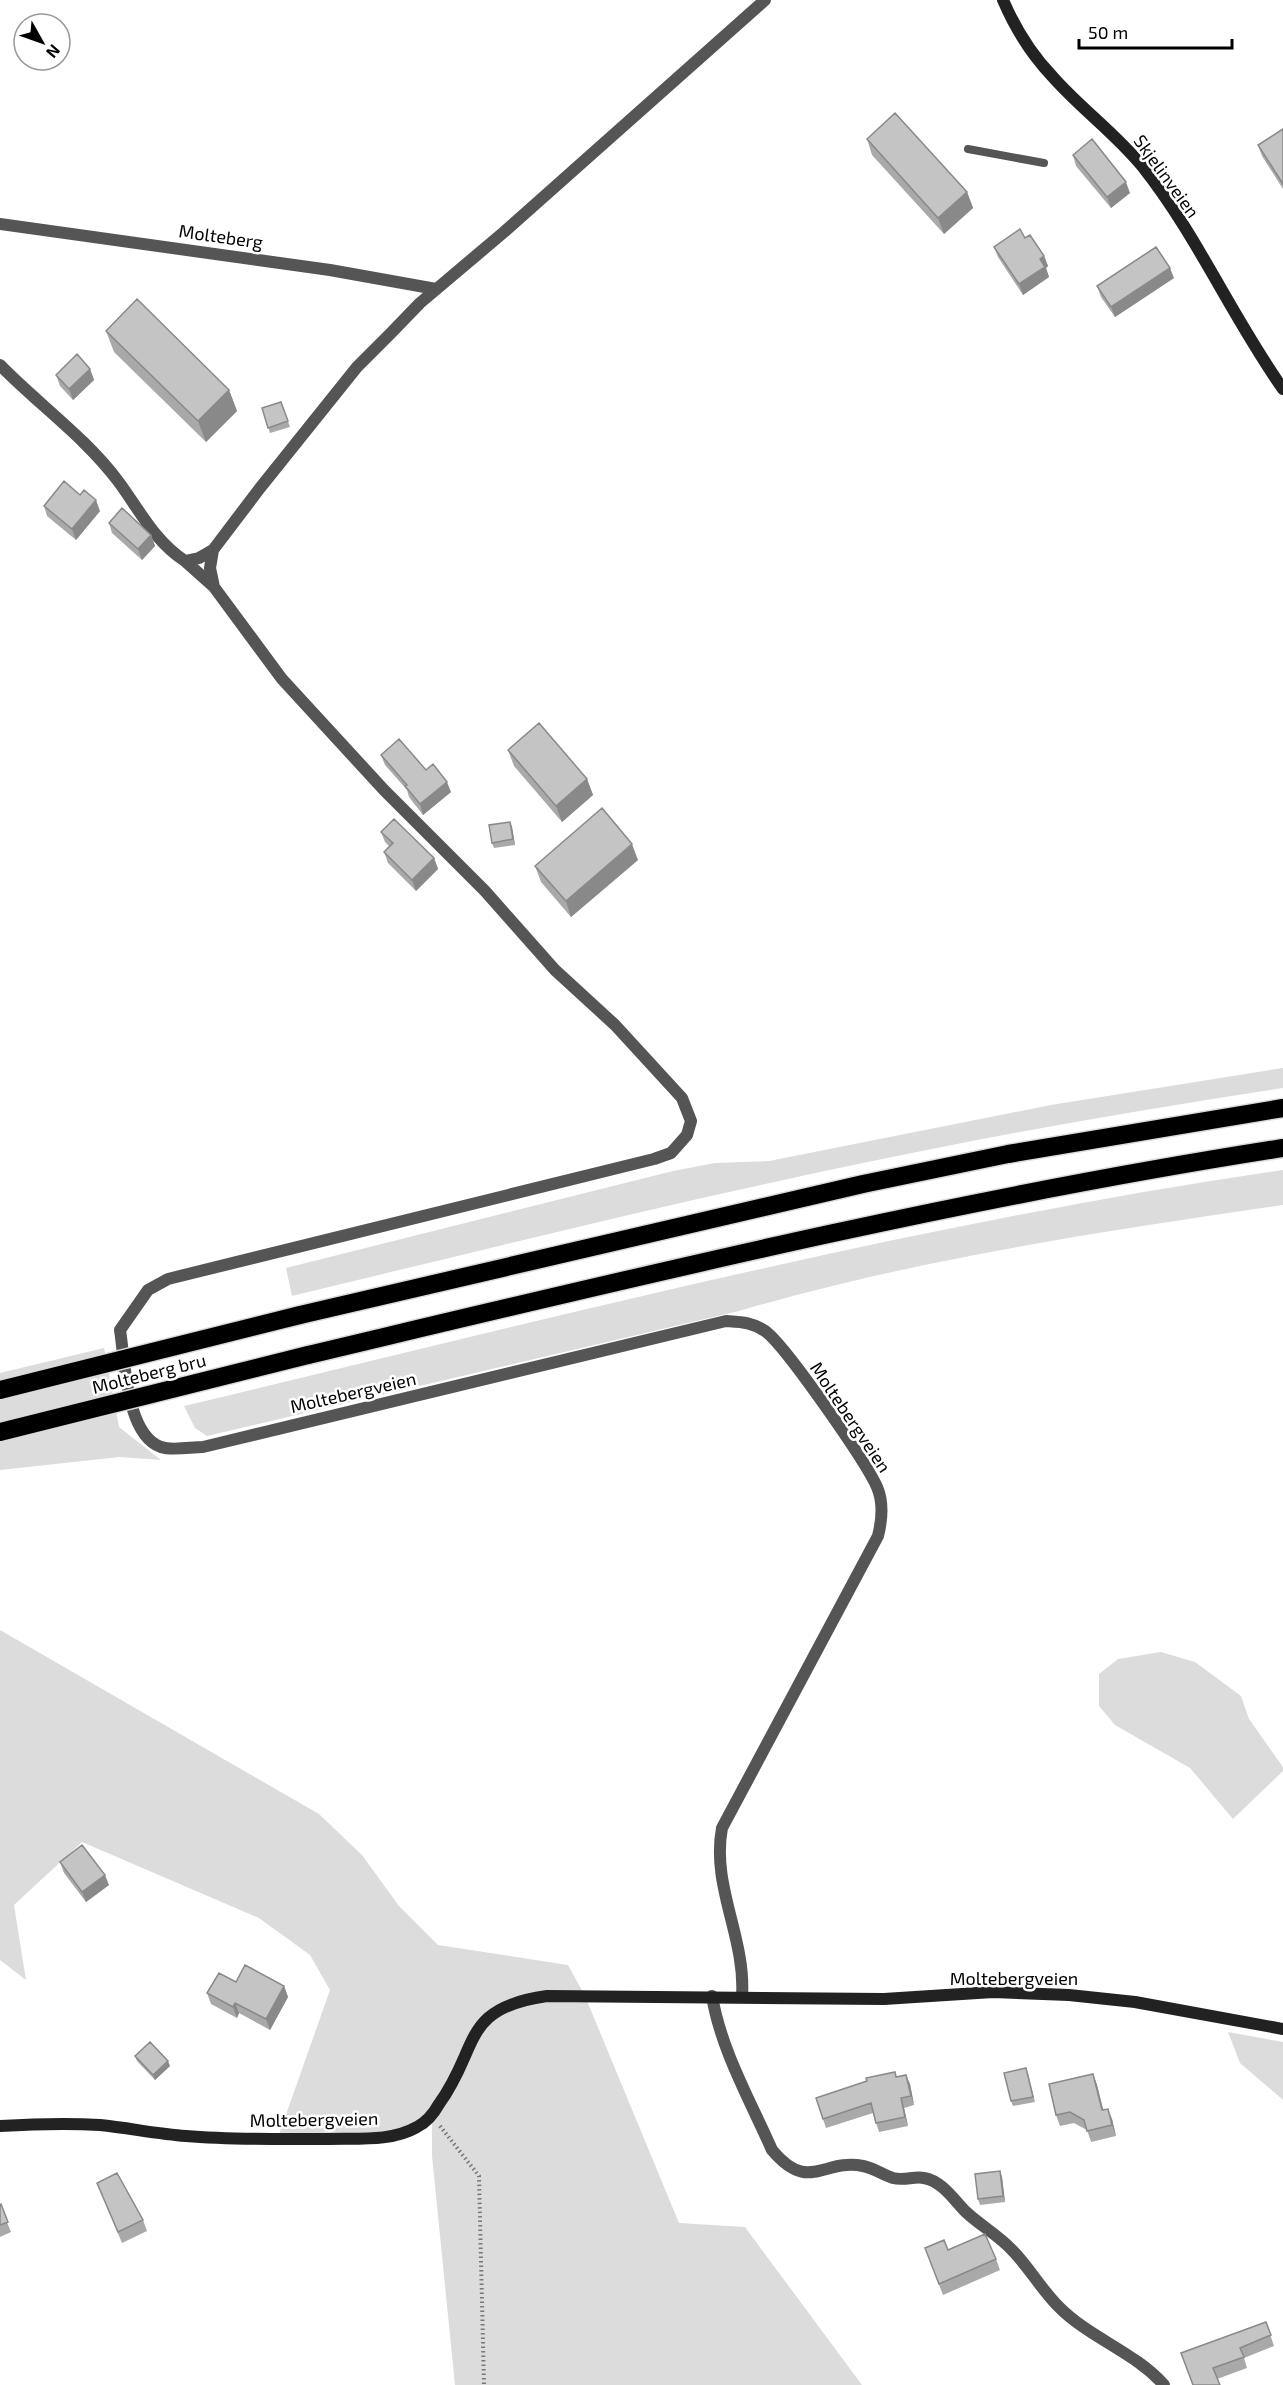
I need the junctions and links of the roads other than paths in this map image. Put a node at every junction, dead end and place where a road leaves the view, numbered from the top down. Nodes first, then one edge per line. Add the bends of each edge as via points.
1 (765, 0) edge
2 (1003, 0) edge
3 (968, 149) dead end
4 (1044, 163) dead end
5 (0, 224) edge
6 (436, 289) junction
7 (0, 365) edge
8 (1283, 389) edge
9 (213, 550) junction
10 (185, 561) junction
11 (214, 587) junction
12 (1283, 1108) edge
13 (1283, 1148) edge
14 (0, 1390) edge
15 (0, 1432) edge
16 (712, 1996) junction
17 (742, 1996) junction
18 (1283, 2029) edge
19 (0, 2126) edge
20 (1164, 2385) edge

1 - 6 street
2 - 8 main road, Skjelinveien via 1026,42 1053,77 1143,168
3 - 4 lane
5 - 6 street, Molteberg via 330,270
6 - 9 street via 357,367
7 - 10 street via 118,480 138,513 172,553
9 - 10 street
9 - 11 street via 210,568
10 - 11 street
11 - 17 street, Moltebergveien via 282,679 555,970 615,1025 682,1098 691,1121 687,1135 671,1153 168,1279 148,1290 120,1330 134,1417 145,1436 162,1448 203,1446 726,1321 752,1323 768,1333 843,1433 877,1487 882,1518 878,1536 722,1828 719,1871 742,1964
12 - 14 highway, Molteberg bru, bridge via 1031,1150 863,1184 300,1315
13 - 15 highway, Molteberg bru, bridge via 1143,1170 866,1224
16 - 17 main road, Moltebergveien
16 - 19 main road, Moltebergveien via 547,1996 502,2007 485,2021 469,2043 447,2094 432,2115 417,2127 392,2136 277,2140 56,2123
16 - 20 street via 724,2043 772,2150 781,2161 805,2173 863,2166 890,2177 924,2178 938,2183 1011,2248 1040,2287 1074,2322 1153,2373
17 - 18 main road, Moltebergveien via 884,1999 993,1992 1069,1995 1135,2002

